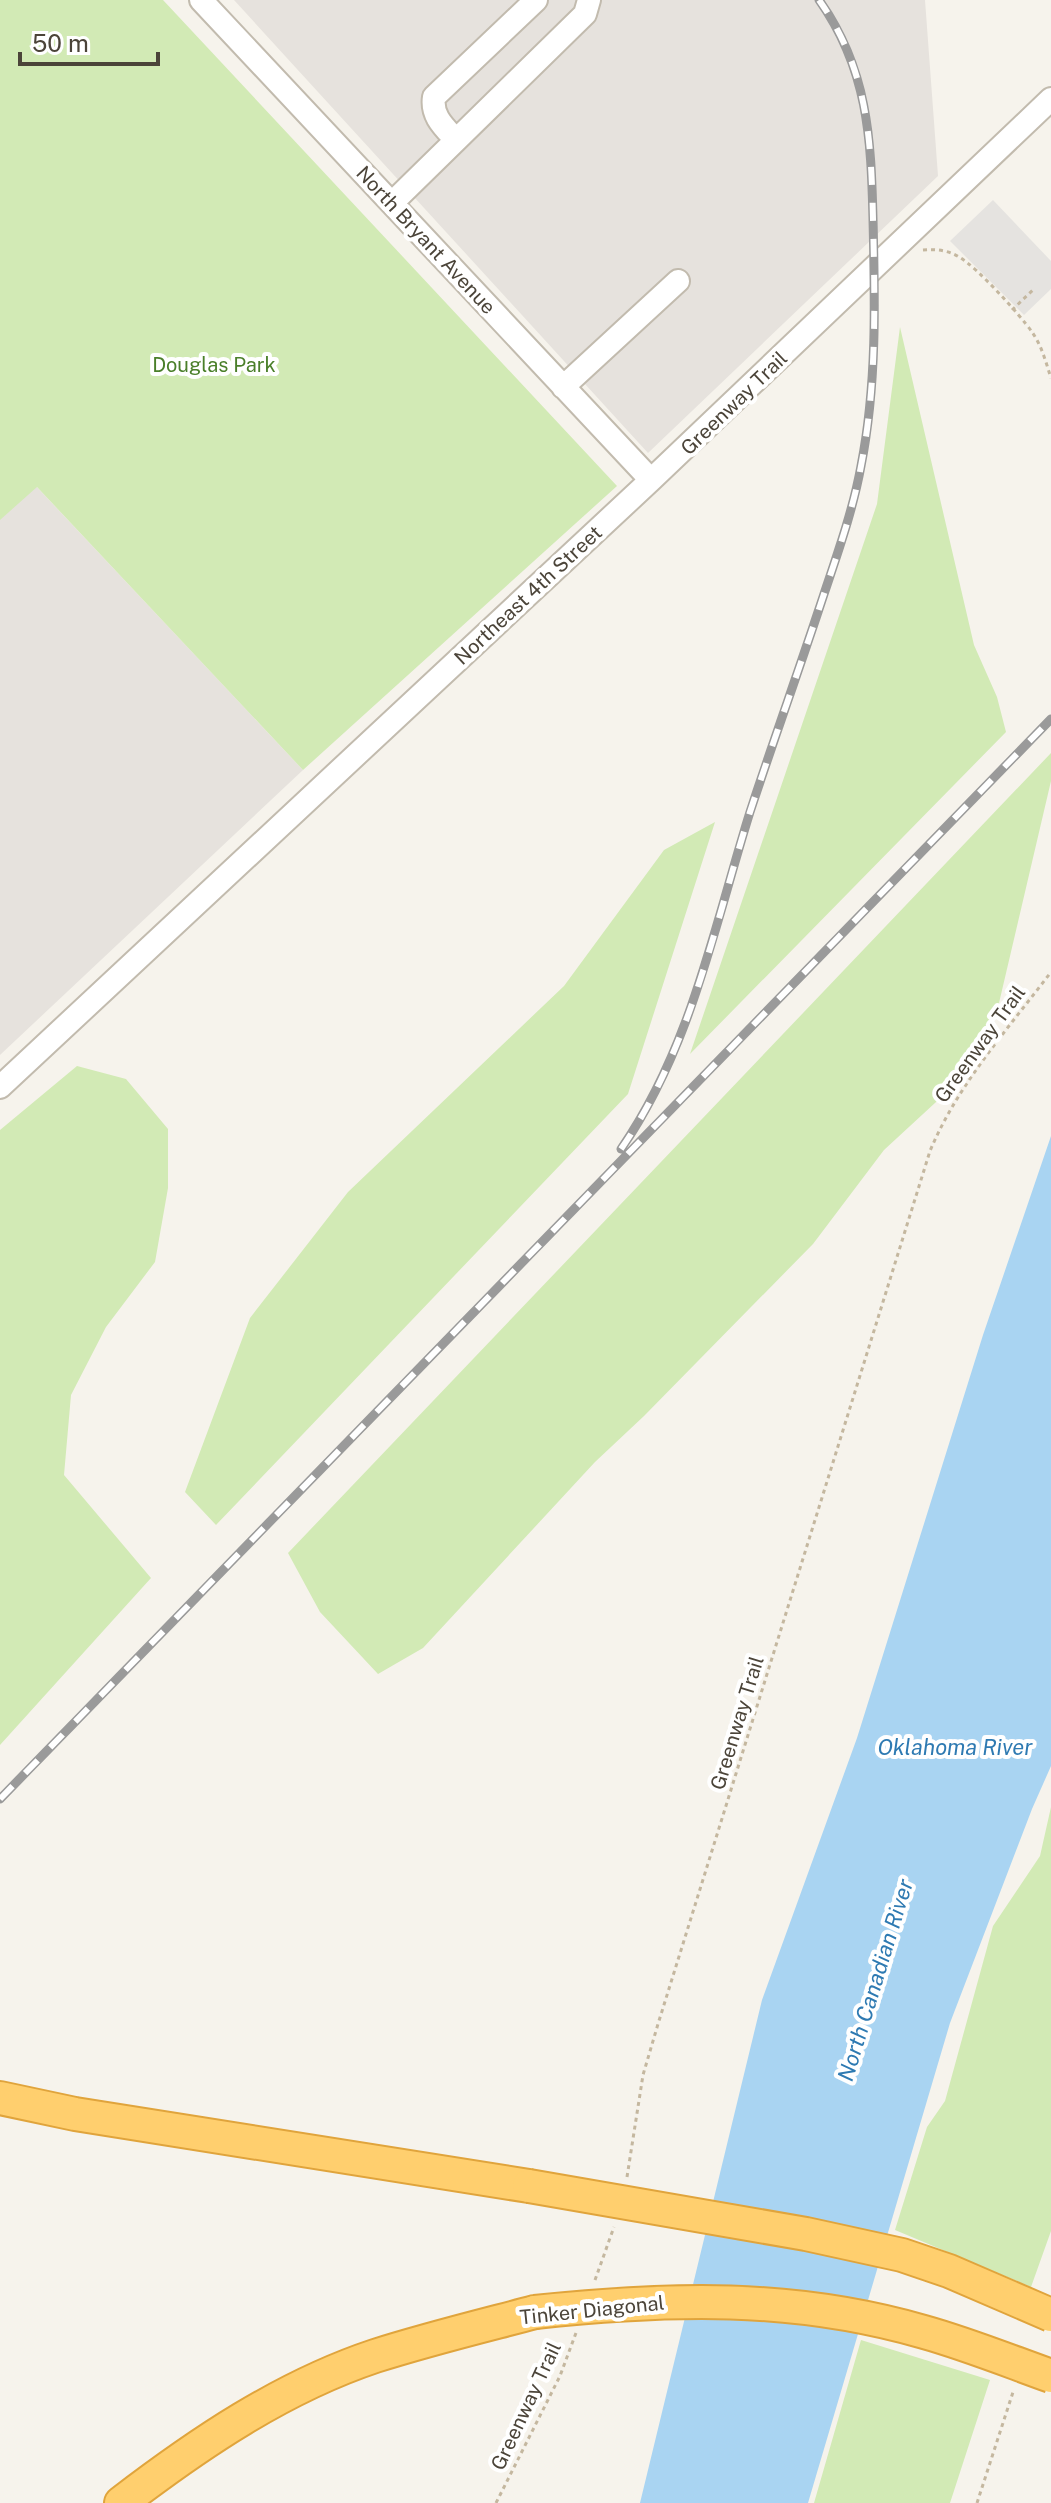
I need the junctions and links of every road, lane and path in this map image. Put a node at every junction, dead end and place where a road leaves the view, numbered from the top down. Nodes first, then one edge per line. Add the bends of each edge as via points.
1 (201, 0) edge
2 (536, 0) edge
3 (589, 0) edge
4 (1051, 99) edge
5 (456, 140) junction
6 (392, 203) junction
7 (920, 251) dead end
8 (678, 281) dead end
9 (1035, 288) dead end
10 (1012, 310) junction
11 (1051, 378) edge
12 (563, 387) junction
13 (651, 480) junction
14 (1051, 972) edge
15 (0, 1087) edge
16 (0, 2098) edge
17 (627, 2181) dead end
18 (615, 2225) dead end
19 (593, 2285) dead end
20 (1051, 2315) edge
21 (577, 2330) dead end
22 (1051, 2376) edge
23 (121, 2503) edge
24 (496, 2503) edge

1 - 6 street, North Bryant Avenue
2 - 5 street via 434,97 435,116
3 - 5 street via 585,14
4 - 13 street, Northeast 4th Street
5 - 6 street
6 - 12 street, North Bryant Avenue
7 - 10 path via 934,249 961,258
8 - 12 street
9 - 10 path
10 - 11 path via 1032,333
12 - 13 street, North Bryant Avenue
13 - 15 street, Northeast 4th Street
14 - 17 path, Greenway Trail via 969,1080 930,1151 658,2024 643,2075
16 - 20 highway, bridge via 806,2234 902,2255
18 - 19 path
21 - 24 path, Greenway Trail via 560,2376
22 - 23 highway, Tinker Diagonal, bridge via 925,2332 814,2309 716,2301 628,2302 535,2312 373,2357 302,2387 236,2422

